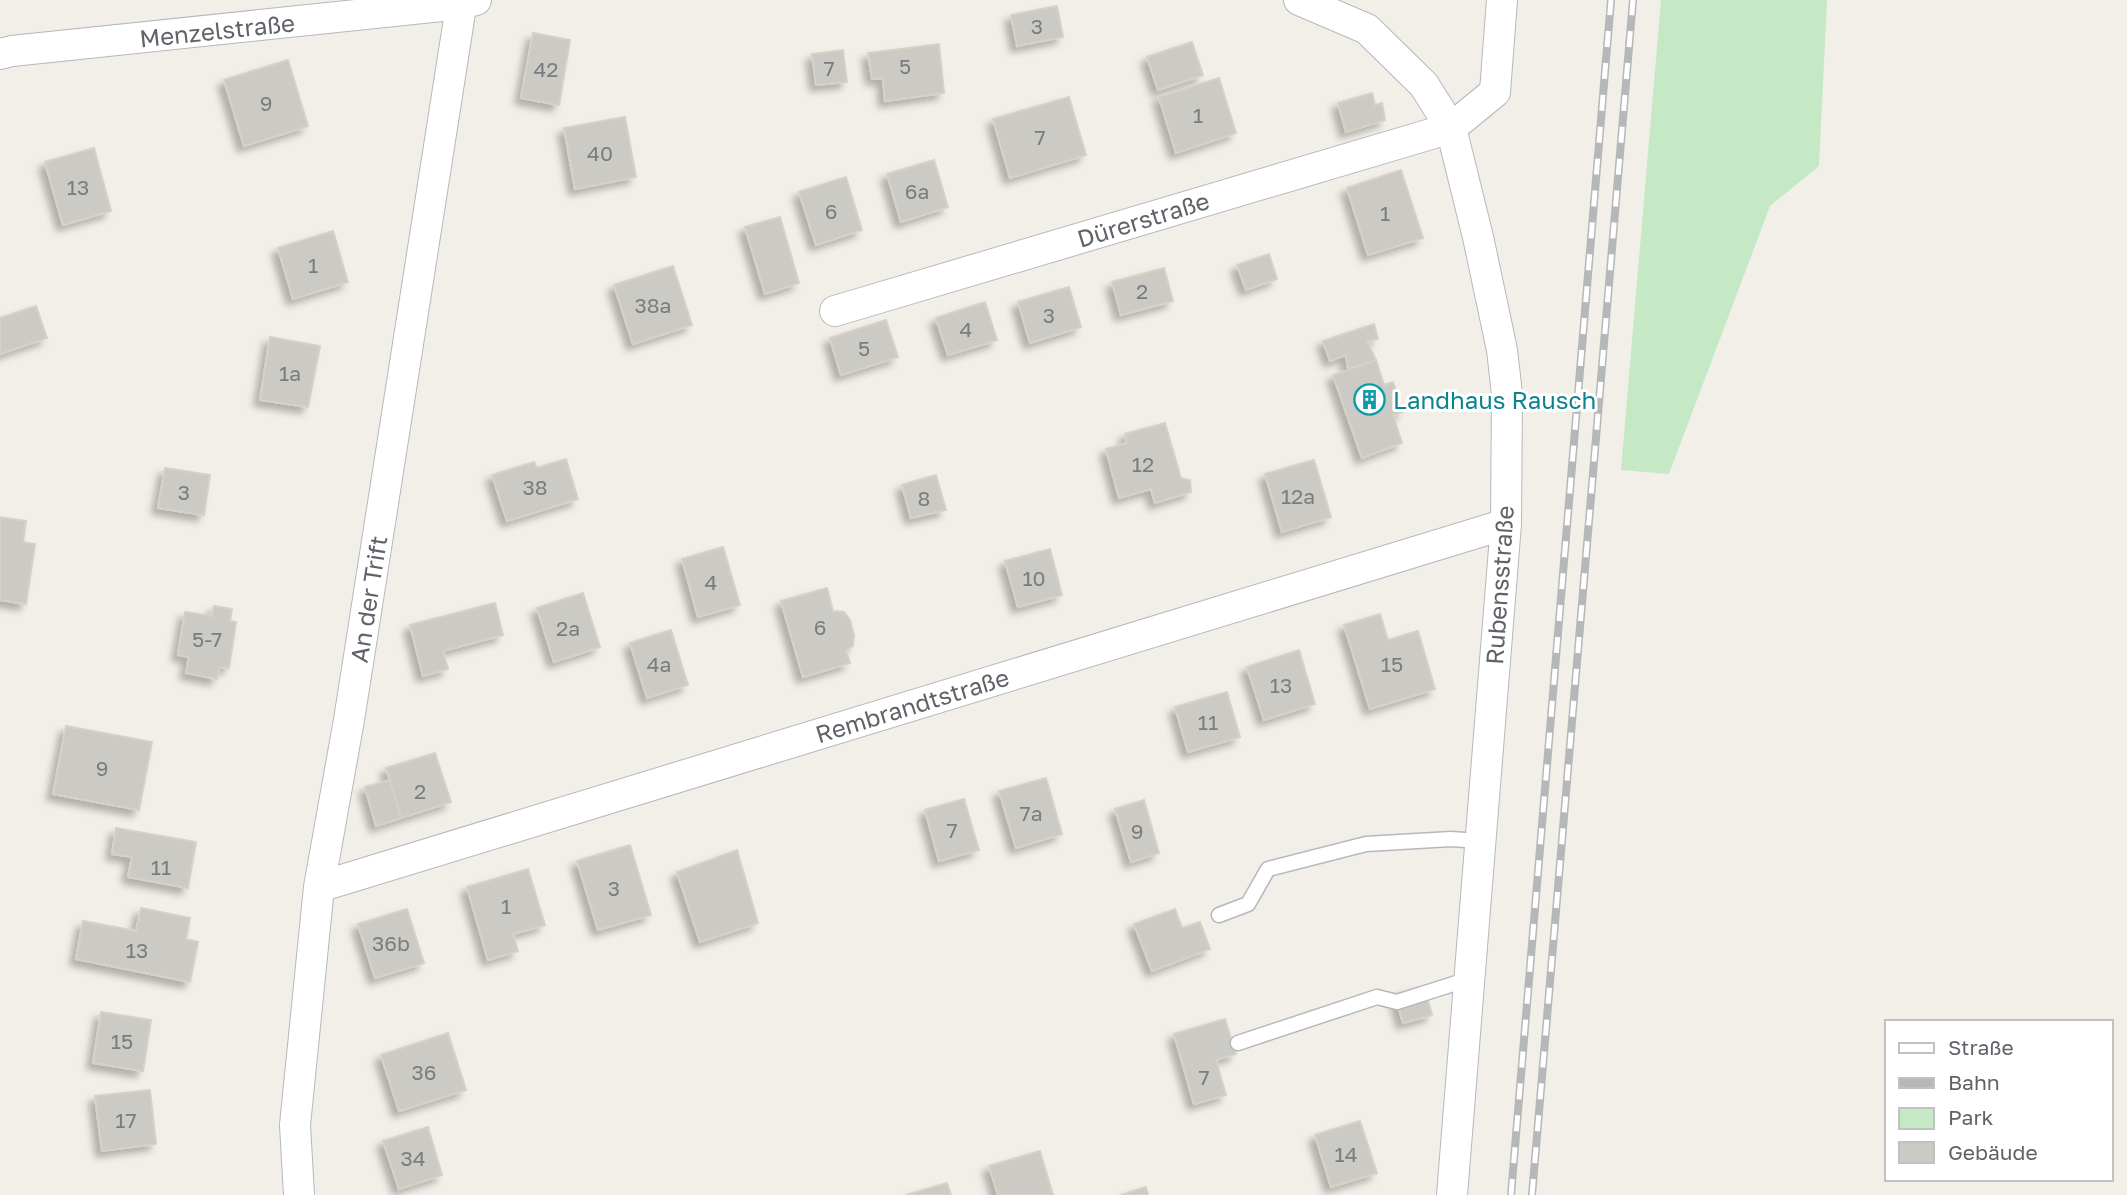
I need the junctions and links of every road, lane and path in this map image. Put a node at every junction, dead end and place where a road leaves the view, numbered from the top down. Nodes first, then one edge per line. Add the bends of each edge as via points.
1 (1502, 0) edge
2 (467, 1) edge
3 (1314, 1) edge
4 (0, 54) edge
5 (1451, 128) junction
6 (835, 311) dead end
7 (1506, 524) junction
8 (1480, 841) junction
9 (319, 887) junction
10 (1219, 915) dead end
11 (1469, 979) junction
12 (1238, 1043) dead end
13 (299, 1195) edge
14 (1452, 1195) edge

1 - 5 street via 1494,92
2 - 4 street, Menzelstraße
2 - 9 street, An der Trift
3 - 5 street via 1367,29 1424,85
5 - 6 street, Dürerstraße
5 - 7 street, Rubensstraße via 1502,350 1507,394
7 - 8 street, Rubensstraße
7 - 9 street, Rembrandtstraße
8 - 10 lane via 1366,844 1268,869 1248,904
8 - 11 street, Rubensstraße
9 - 13 street, An der Trift via 295,1125
11 - 12 lane via 1398,1002 1377,997
11 - 14 street, Rubensstraße

